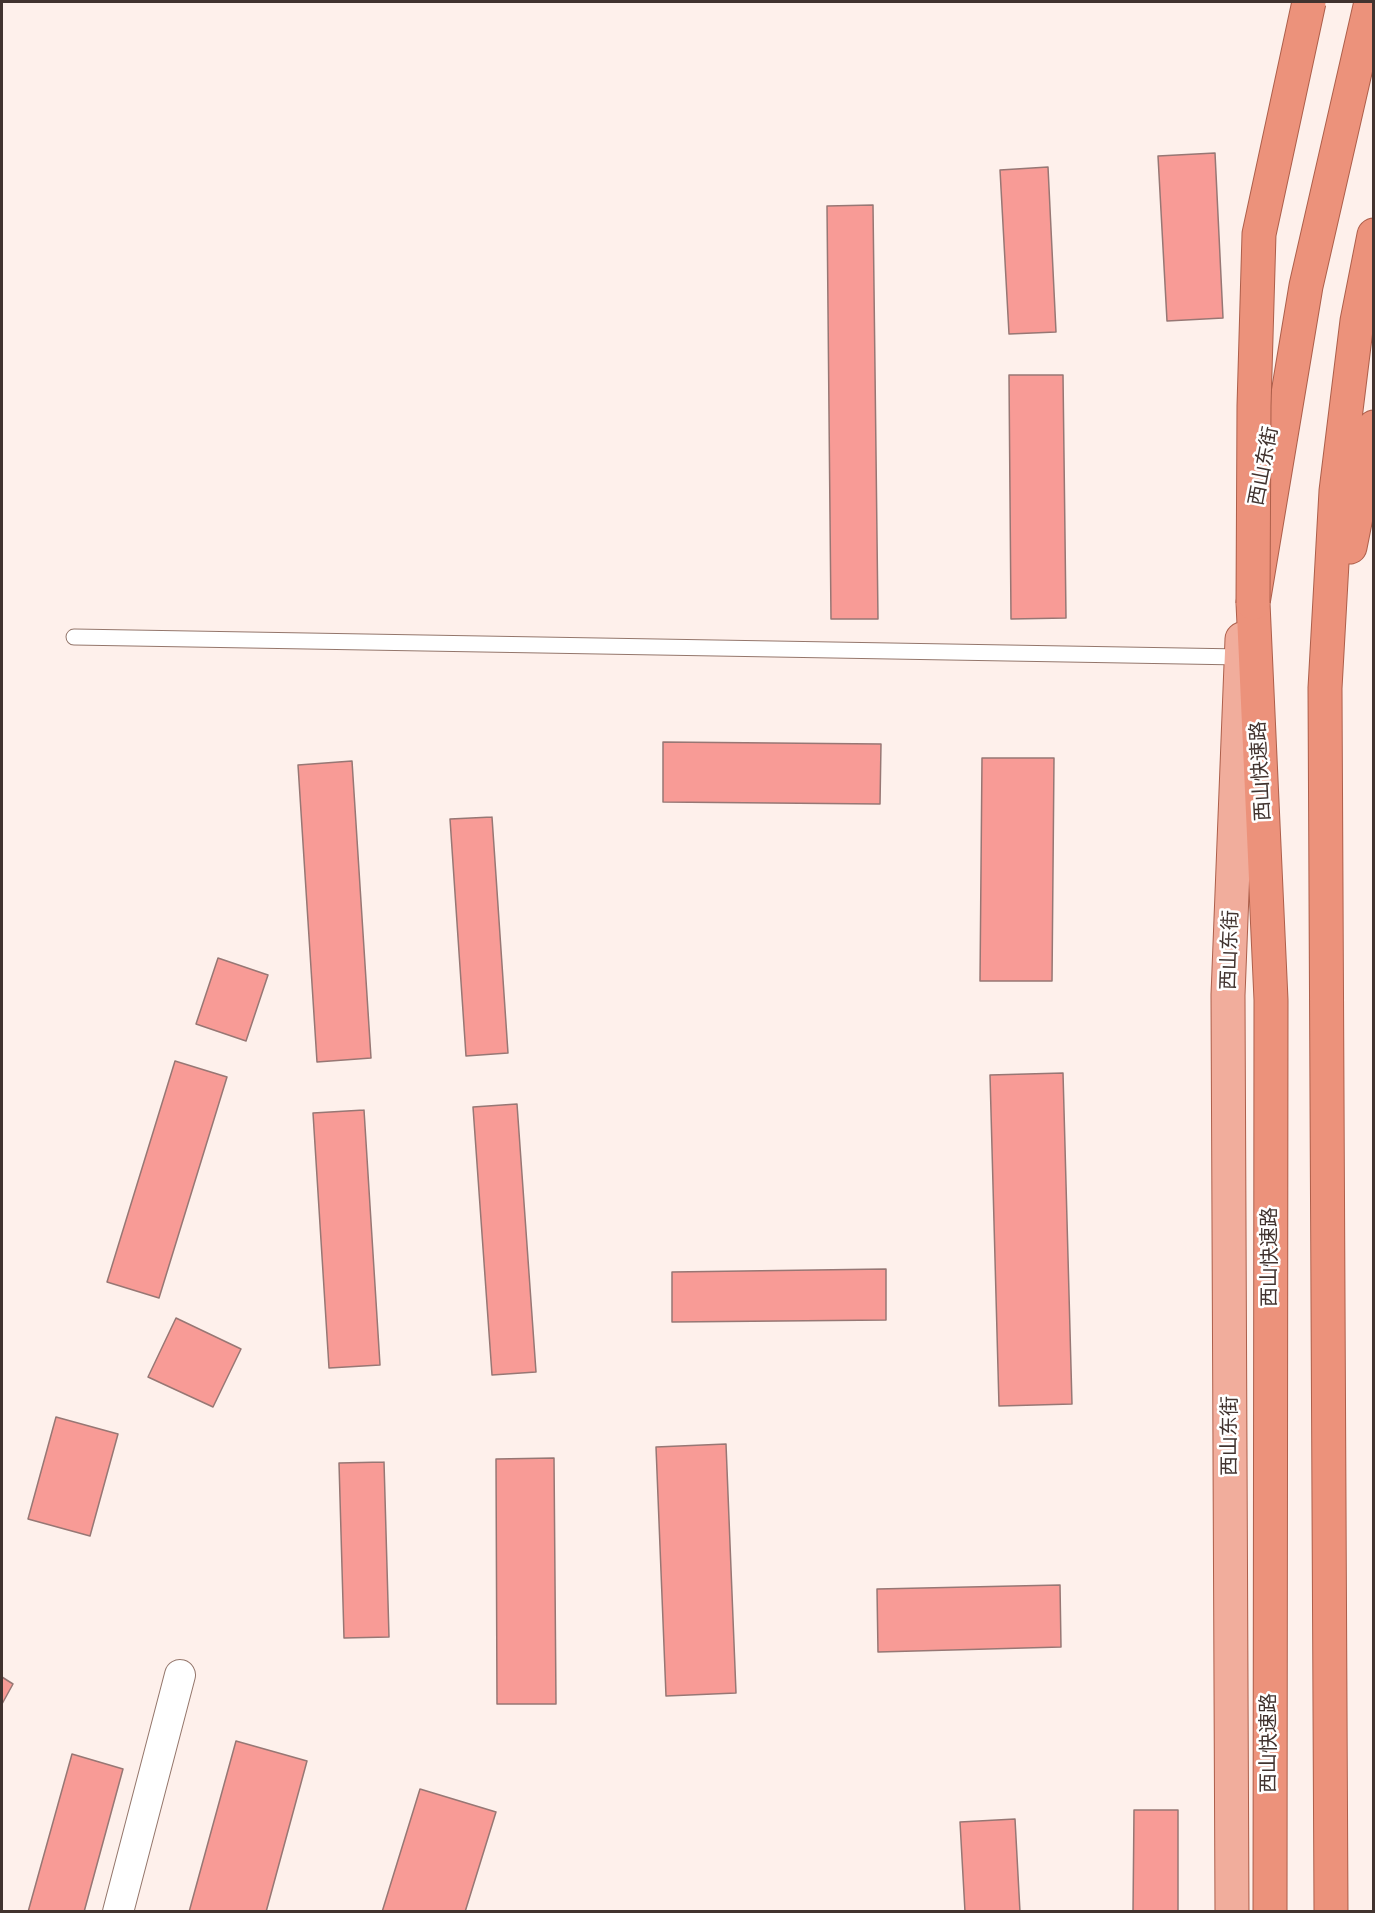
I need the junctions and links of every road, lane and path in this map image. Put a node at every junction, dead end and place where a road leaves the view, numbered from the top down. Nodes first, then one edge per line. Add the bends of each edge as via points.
1 (1309, 2) edge
2 (1365, 2) edge
3 (1371, 2) edge
4 (1374, 235) edge
5 (1374, 427) edge
6 (1253, 603) junction
7 (74, 637) dead end
8 (1241, 657) junction
9 (1325, 688) junction
10 (180, 1676) dead end
11 (118, 1911) edge
12 (1232, 1911) edge
13 (1270, 1911) edge
14 (1331, 1911) edge

1 - 6 highway, bridge via 1259,234
2 - 8 main road, 西山东街 via 1313,212 1248,551
3 - 6 highway, bridge via 1306,286
4 - 9 highway via 1357,321 1336,491
5 - 9 highway
6 - 13 highway, 西山快速路 via 1271,1000
7 - 8 lane
8 - 12 main road, 西山东街 via 1228,995
9 - 14 highway
10 - 11 street

